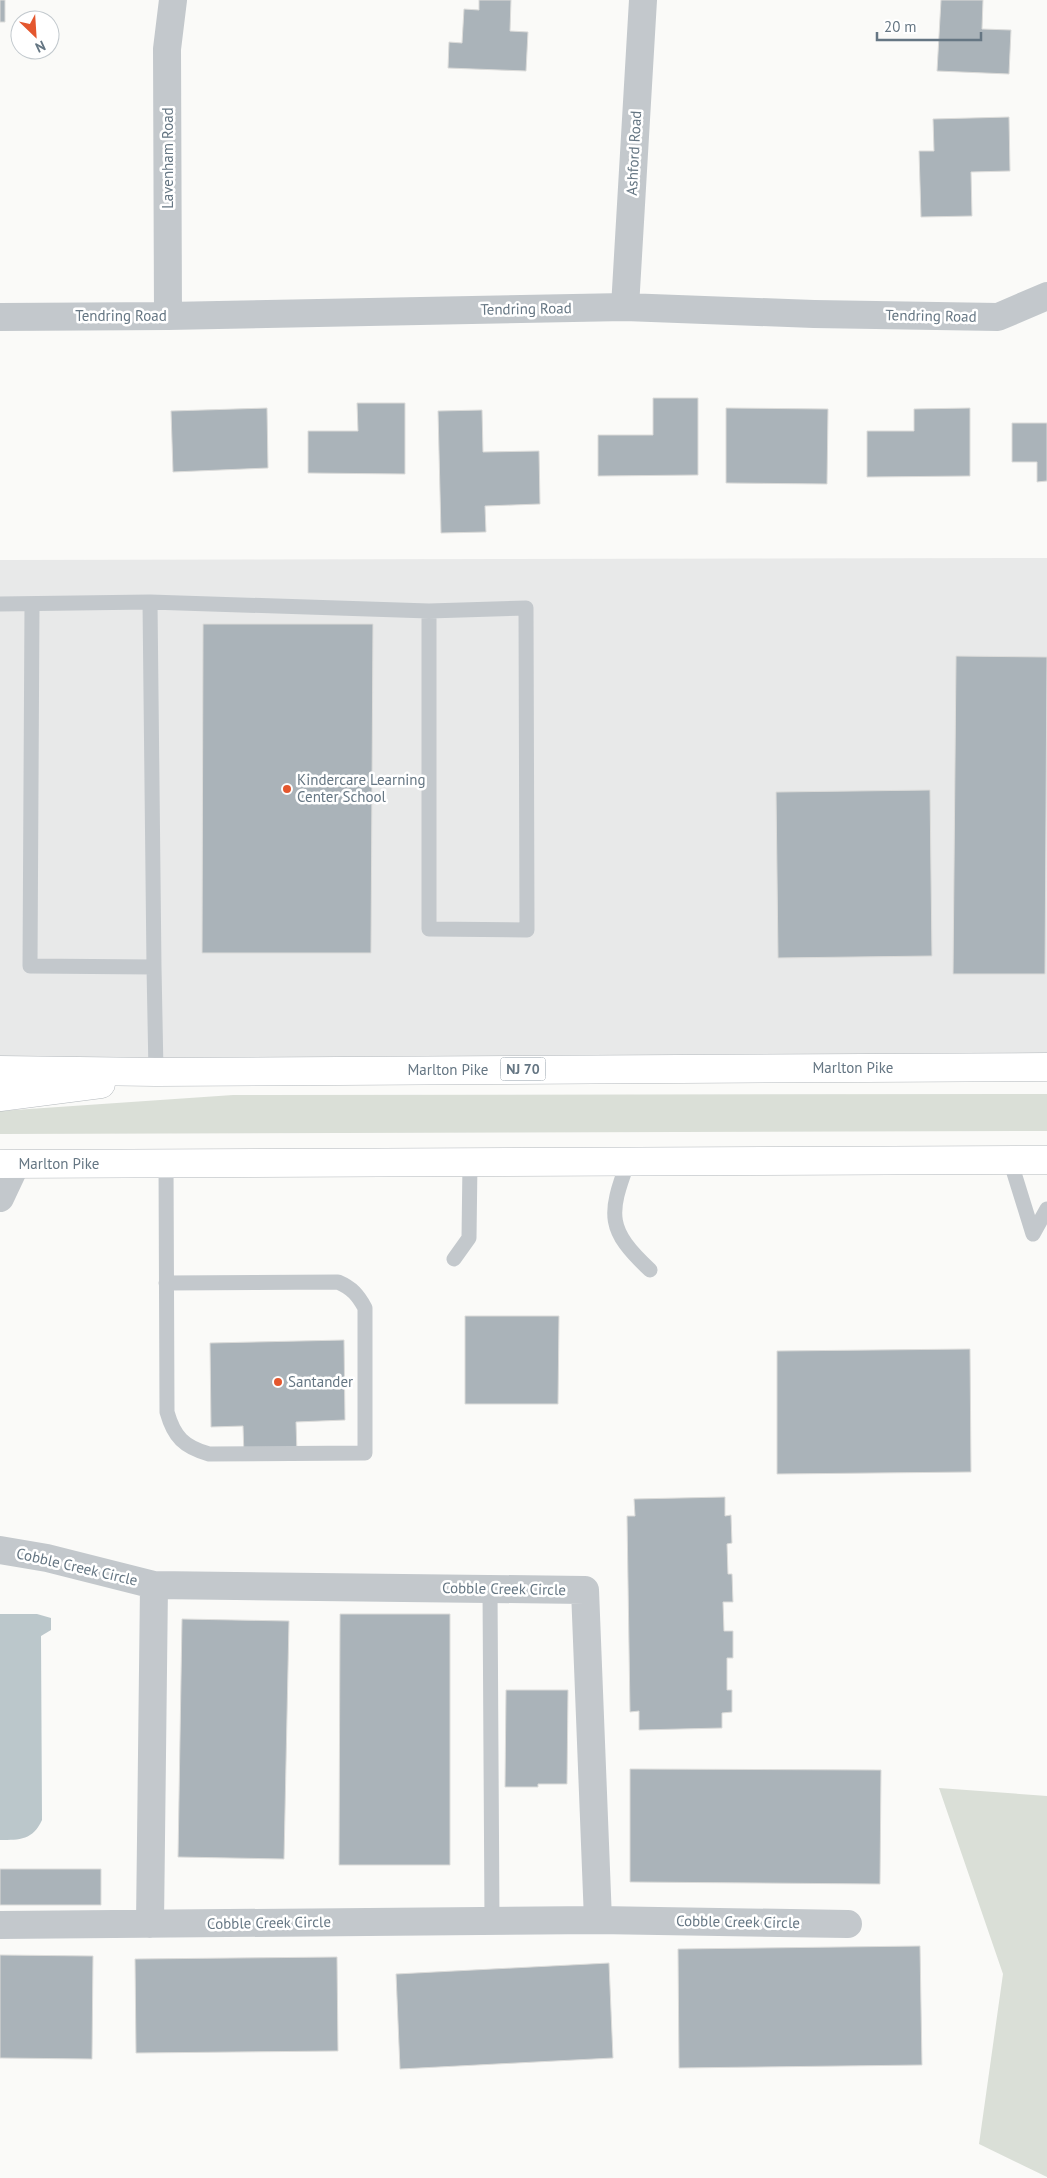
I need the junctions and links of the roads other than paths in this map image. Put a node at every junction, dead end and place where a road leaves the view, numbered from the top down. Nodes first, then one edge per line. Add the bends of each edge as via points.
1 (172, 0) edge
2 (643, 0) edge
3 (1047, 296) edge
4 (625, 307) junction
5 (168, 316) junction
6 (0, 317) edge
7 (150, 602) junction
8 (0, 604) edge
9 (32, 604) junction
10 (429, 611) junction
11 (154, 967) junction
12 (1047, 1067) edge
13 (0, 1070) edge
14 (156, 1072) junction
15 (0, 1097) edge
16 (1010, 1160) junction
17 (1047, 1160) edge
18 (470, 1162) junction
19 (628, 1162) junction
20 (166, 1163) junction
21 (8, 1164) edge
22 (0, 1198) edge
23 (1047, 1209) edge
24 (454, 1259) dead end
25 (650, 1270) dead end
26 (166, 1283) junction
27 (0, 1550) edge
28 (154, 1585) junction
29 (490, 1589) junction
30 (598, 1920) junction
31 (492, 1921) junction
32 (150, 1924) junction
33 (848, 1924) dead end
34 (0, 1925) edge

1 - 5 street, Lavenham Road via 167,49
2 - 4 street, Ashford Road
3 - 4 street, Tendring Road via 998,317
4 - 5 street, Tendring Road
5 - 6 street, Tendring Road
7 - 9 lane
7 - 10 lane
7 - 11 lane
8 - 9 lane
9 - 11 lane via 30,966
10 - 10 lane via 526,608 527,930 429,929
11 - 14 lane
12 - 14 highway, Marlton Pike / NJ 70
13 - 14 highway, Marlton Pike / NJ 70
14 - 15 highway via 92,1085
16 - 17 highway, Marlton Pike
16 - 19 highway, Marlton Pike
16 - 23 lane via 1033,1234
18 - 19 highway, Marlton Pike
18 - 20 highway, Marlton Pike
18 - 24 lane via 469,1238
19 - 25 lane via 618,1191 615,1220 628,1250
20 - 21 highway, Marlton Pike
20 - 26 lane
21 - 22 street
26 - 26 lane via 338,1282 350,1288 364,1308 365,1453 208,1454 180,1440 171,1428 167,1412
27 - 28 street, Cobble Creek Circle via 47,1558
28 - 29 street, Cobble Creek Circle
28 - 32 street, Cobble Creek Circle
29 - 30 street, Cobble Creek Circle via 585,1590
29 - 31 lane
30 - 31 street, Cobble Creek Circle
30 - 33 street, Cobble Creek Circle
31 - 32 street, Cobble Creek Circle
32 - 34 street, Cobble Creek Circle

